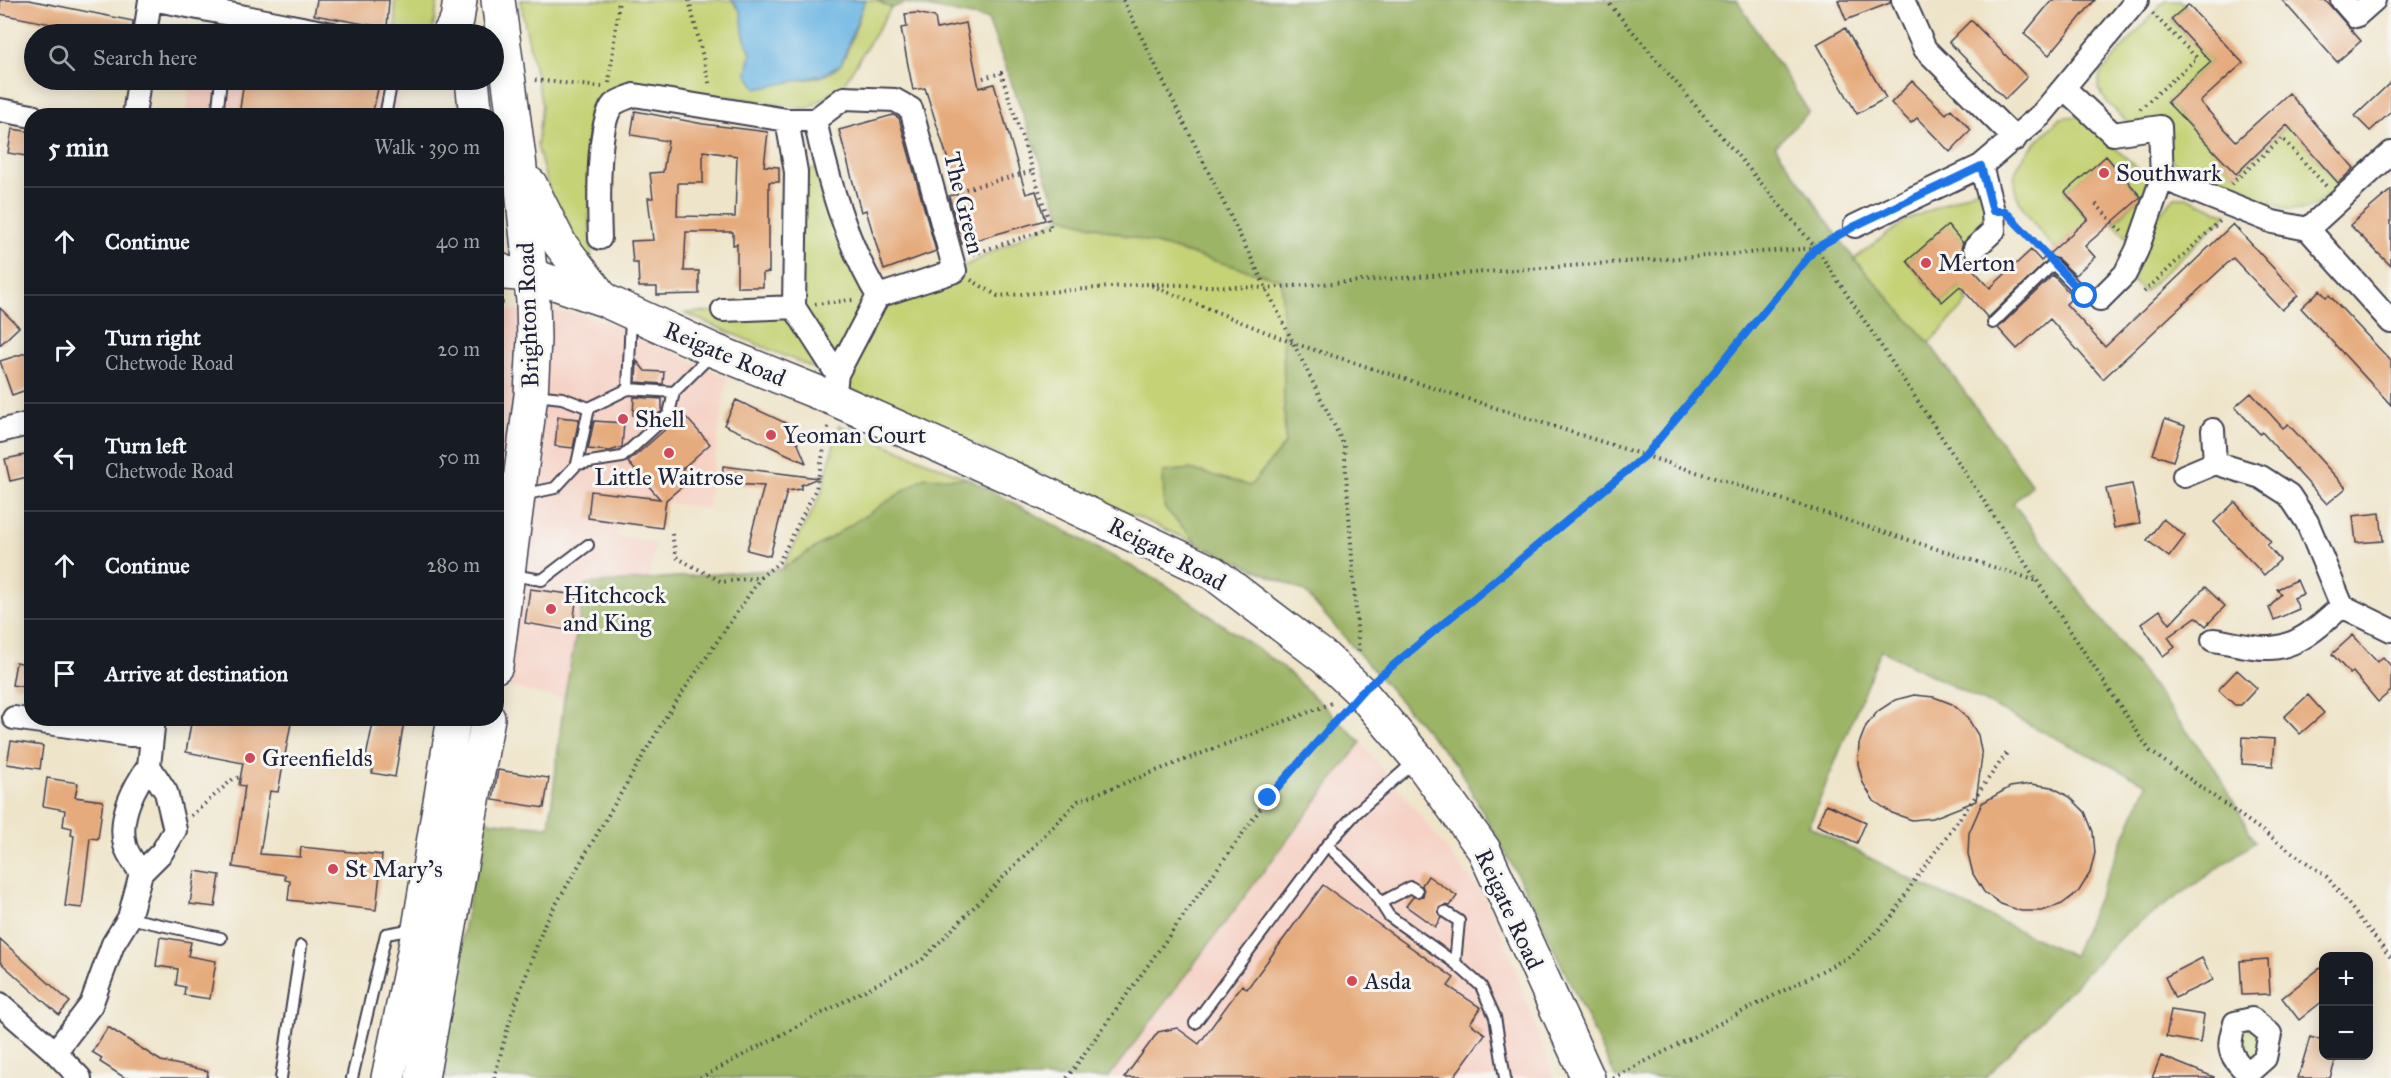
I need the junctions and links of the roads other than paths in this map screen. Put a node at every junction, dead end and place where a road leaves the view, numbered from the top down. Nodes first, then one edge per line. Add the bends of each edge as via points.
1 (150, 0) edge
2 (157, 0) edge
3 (461, 0) edge
4 (1903, 0) edge
5 (2342, 0) edge
6 (2374, 0) edge
7 (2142, 4) edge
8 (146, 24) edge
9 (231, 24) edge
10 (455, 24) edge
11 (465, 24) edge
12 (504, 56) edge
13 (2064, 88) junction
14 (138, 90) edge
15 (220, 90) edge
16 (390, 90) edge
17 (473, 90) edge
18 (135, 108) edge
19 (218, 108) edge
20 (387, 108) edge
21 (475, 108) edge
22 (0, 110) edge
23 (24, 114) edge
24 (787, 120) junction
25 (815, 120) junction
26 (2015, 139) junction
27 (2391, 153) edge
28 (519, 158) junction
29 (1981, 166) junction
30 (825, 168) junction
31 (796, 172) junction
32 (2162, 178) junction
33 (1855, 226) road end
34 (2308, 229) junction
35 (600, 238) dead end
36 (1975, 248) dead end
37 (504, 272) edge
38 (531, 275) junction
39 (504, 288) edge
40 (878, 296) junction
41 (2100, 299) joint
42 (618, 307) junction
43 (794, 307) junction
44 (723, 310) dead end
45 (2391, 322) edge
46 (1993, 323) dead end
47 (534, 339) junction
48 (715, 351) junction
49 (835, 386) junction
50 (628, 389) junction
51 (674, 392) junction
52 (531, 395) junction
53 (589, 408) junction
54 (24, 424) edge
55 (1, 427) edge
56 (2213, 430) dead end
57 (2216, 463) junction
58 (577, 464) junction
59 (2184, 476) dead end
60 (520, 496) junction
61 (588, 545) dead end
62 (509, 575) junction
63 (2342, 606) junction
64 (504, 610) edge
65 (2391, 630) edge
66 (2213, 640) dead end
67 (14, 718) dead end
68 (24, 719) edge
69 (69, 726) edge
70 (153, 726) edge
71 (453, 726) edge
72 (487, 726) edge
73 (1418, 759) junction
74 (148, 766) junction
75 (1327, 845) junction
76 (141, 873) junction
77 (1417, 891) dead end
78 (1380, 903) junction
79 (1446, 912) dead end
80 (129, 918) junction
81 (419, 928) junction
82 (221, 938) dead end
83 (301, 946) dead end
84 (1455, 963) junction
85 (0, 1004) edge
86 (1195, 1023) dead end
87 (55, 1052) junction
88 (80, 1078) edge
89 (280, 1078) edge
90 (352, 1078) edge
91 (388, 1078) edge
92 (422, 1078) edge
93 (1505, 1078) edge
94 (1588, 1078) edge

1 - 8 street
2 - 9 street
3 - 10 highway
3 - 11 highway
4 - 26 street via 1925,49
5 - 6 street via 2356,16
7 - 13 street
12 - 28 highway, Brighton Road
13 - 26 street
13 - 32 street via 2113,134 2160,127
14 - 18 street
15 - 19 lane
16 - 20 lane
17 - 21 highway
22 - 23 street
24 - 25 street
24 - 31 street
24 - 35 street via 634,95 614,104 606,116 599,178
25 - 30 street
25 - 40 street, The Green via 844,98 895,100 911,109 953,266
26 - 29 street
27 - 34 street
28 - 38 highway, Brighton Road
28 - 42 highway via 553,233 580,273
29 - 33 street
29 - 36 street via 1994,230
30 - 31 street
30 - 40 street via 858,262
31 - 43 street
32 - 34 street via 2273,222
32 - 41 street via 2125,274
34 - 45 street
37 - 38 highway, Reigate Road
38 - 39 highway
38 - 42 highway, Reigate Road
38 - 47 highway, Brighton Road
40 - 49 street
41 - 46 lane via 2085,296 2053,264
42 - 47 highway via 577,300 557,308
42 - 48 highway, Reigate Road
42 - 50 lane
43 - 44 street
43 - 49 street
47 - 52 highway, Brighton Road
48 - 49 highway, Reigate Road
48 - 51 lane
49 - 73 highway, Reigate Road via 1214,573 1325,658 1361,692
50 - 51 lane
50 - 53 lane
51 - 58 lane via 669,414 622,457
52 - 53 lane via 562,398
52 - 60 highway, Brighton Road
53 - 58 lane
54 - 55 street
56 - 57 street
57 - 59 street
57 - 63 street via 2260,477 2289,495 2307,522
58 - 60 lane via 555,488
60 - 62 highway, Brighton Road
61 - 62 lane via 542,580
62 - 64 highway, Brighton Road
63 - 65 street
63 - 66 street via 2293,643 2270,648
67 - 68 street
69 - 70 street via 130,735
70 - 74 street
71 - 81 highway
72 - 92 highway
73 - 75 lane via 1356,813
73 - 94 highway, Reigate Road via 1484,850
74 - 76 street via 133,788 124,845
74 - 76 street via 166,792 175,830 162,852
75 - 78 lane via 1371,888
75 - 86 lane
76 - 80 street
77 - 78 lane via 1411,887
78 - 84 lane via 1389,916
79 - 84 lane via 1459,921
80 - 82 lane
80 - 87 street via 113,944 91,1005
81 - 90 lane via 386,934
81 - 91 highway
83 - 89 lane
84 - 93 lane via 1481,986 1495,1017
85 - 87 street
87 - 88 street

